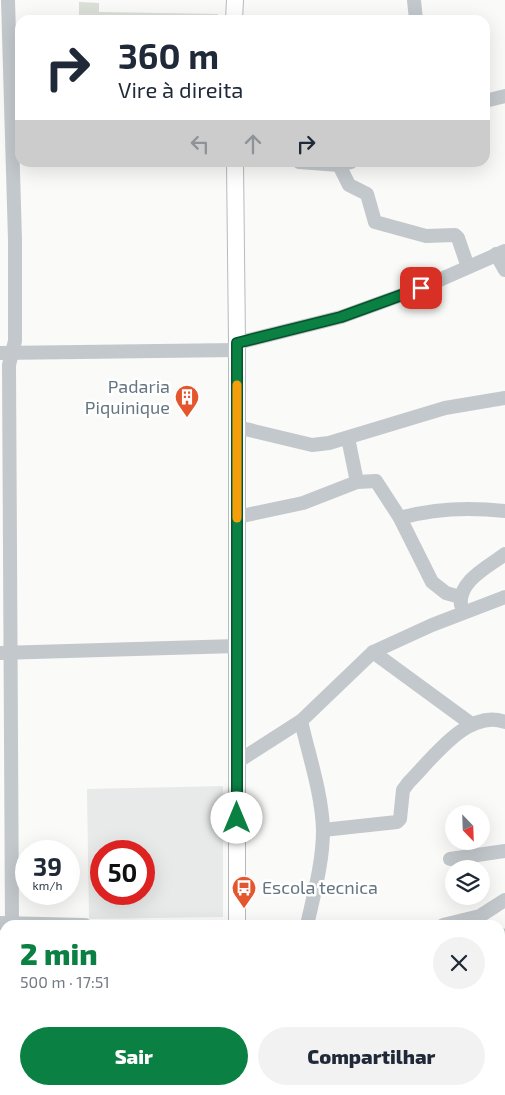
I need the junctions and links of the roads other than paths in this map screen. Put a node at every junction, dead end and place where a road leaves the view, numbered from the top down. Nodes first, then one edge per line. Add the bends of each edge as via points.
1 (8, 0) edge
2 (235, 0) edge
3 (414, 0) edge
4 (234, 15) edge
5 (416, 15) edge
6 (505, 96) edge
7 (490, 100) edge
8 (10, 121) edge
9 (235, 167) edge
10 (345, 167) edge
11 (500, 253) edge
12 (468, 267) junction
13 (505, 270) edge
14 (237, 347) junction
15 (5, 353) edge
16 (505, 398) edge
17 (238, 427) junction
18 (348, 438) junction
19 (357, 482) junction
20 (505, 511) edge
21 (237, 517) junction
22 (400, 518) junction
23 (505, 554) edge
24 (460, 597) junction
25 (505, 597) edge
26 (463, 613) junction
27 (237, 646) junction
28 (373, 652) junction
29 (6, 653) edge
30 (301, 721) junction
31 (505, 722) edge
32 (470, 723) junction
33 (237, 762) junction
34 (323, 830) junction
35 (505, 851) edge
36 (450, 859) dead end
37 (505, 900) edge
38 (8, 920) edge
39 (237, 920) edge
40 (308, 920) edge
41 (484, 920) edge

1 - 8 street
2 - 4 main road
3 - 5 street
6 - 7 street
8 - 15 street via 15,341
9 - 14 main road
10 - 12 street via 347,183 367,194 375,222 426,236 455,235
11 - 12 street
11 - 13 street
12 - 14 street via 341,317
14 - 15 street
14 - 17 main road
15 - 29 street via 9,365
16 - 18 street via 445,408
17 - 18 street via 312,444
17 - 21 main road
18 - 19 street
19 - 21 street via 303,503
19 - 22 street via 376,480
20 - 22 street via 442,509
21 - 27 main road
22 - 24 street via 432,582 446,593
23 - 24 street via 473,578
24 - 26 street
25 - 26 street
26 - 28 street
27 - 29 street
27 - 33 main road
28 - 30 street
28 - 32 street
29 - 38 street
30 - 33 street
30 - 34 street
31 - 32 street via 480,720
32 - 34 street via 408,782 403,790 397,822
33 - 39 main road
34 - 40 street via 321,859
35 - 36 street
37 - 41 street

